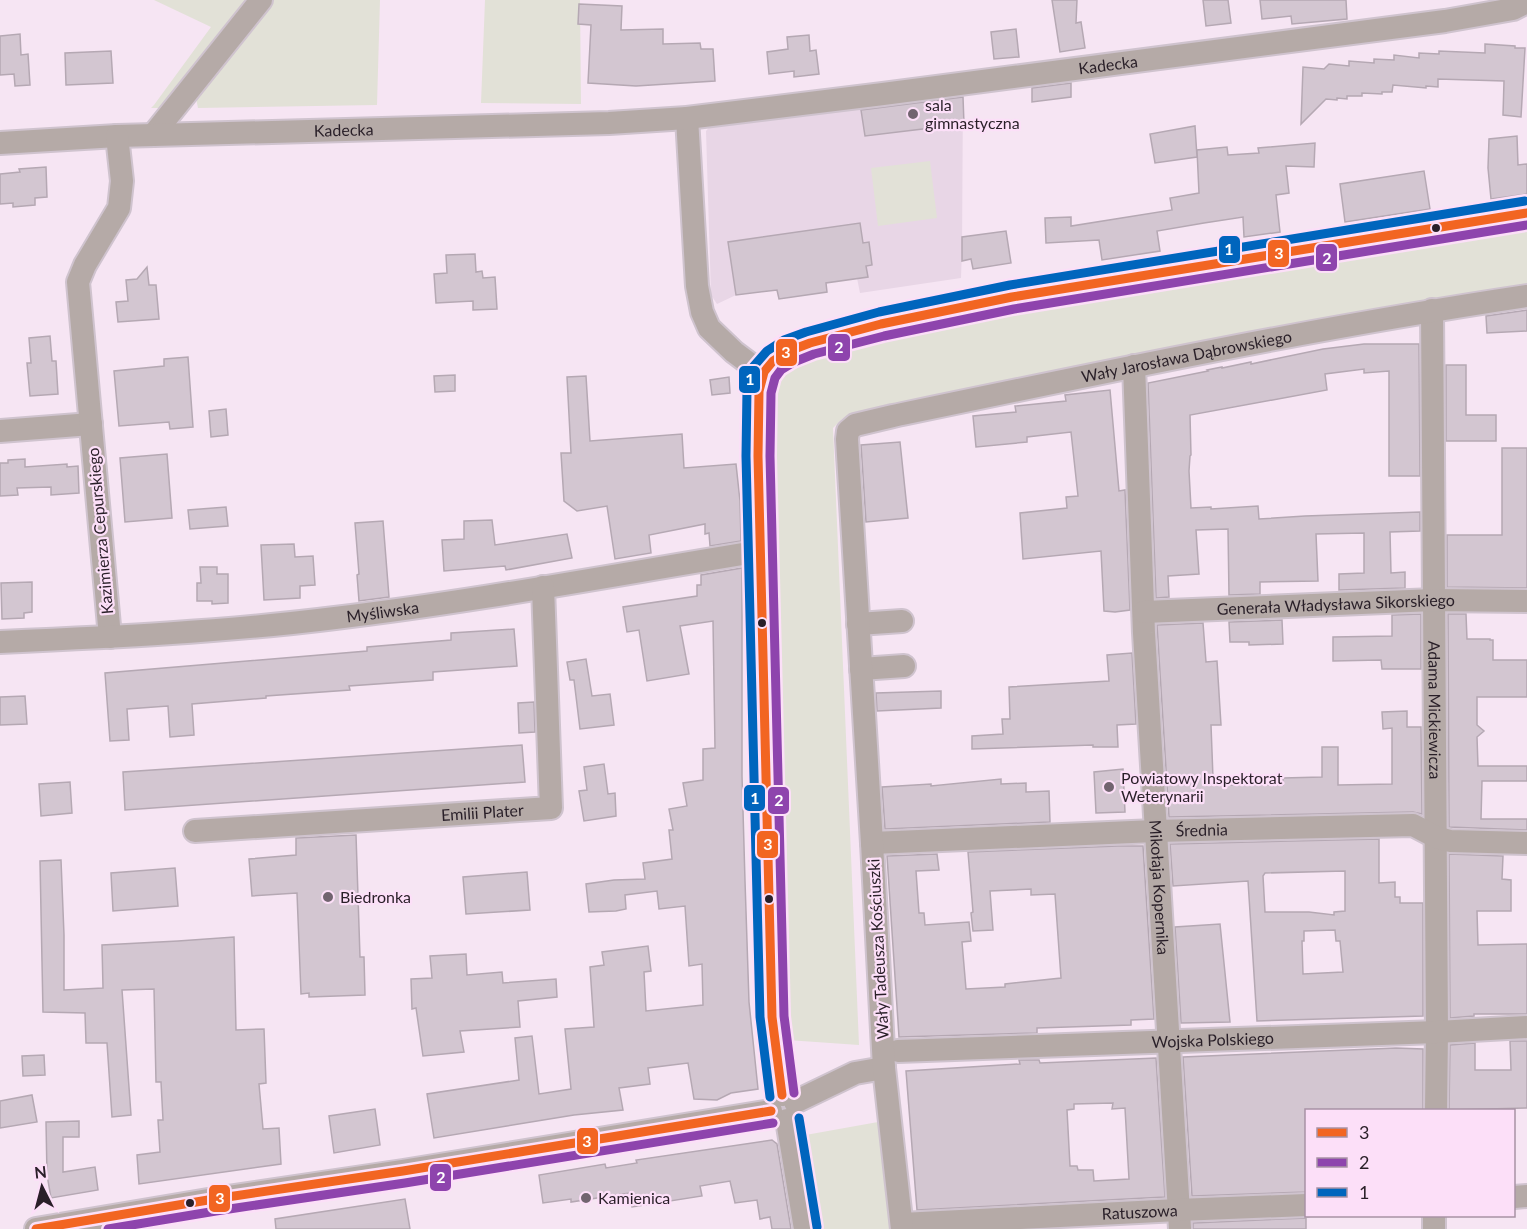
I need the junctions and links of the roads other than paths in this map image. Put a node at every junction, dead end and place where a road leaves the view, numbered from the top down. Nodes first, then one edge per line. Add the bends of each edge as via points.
1 (261, 0) edge
2 (1527, 2) edge
3 (687, 118) junction
4 (153, 135) junction
5 (117, 136) junction
6 (0, 142) edge
7 (1527, 213) edge
8 (1527, 296) edge
9 (1432, 310) junction
10 (1134, 366) junction
11 (764, 372) junction
12 (91, 424) junction
13 (0, 431) edge
14 (848, 431) joint
15 (761, 551) junction
16 (543, 587) junction
17 (1434, 600) junction
18 (1527, 601) edge
19 (1144, 612) junction
20 (902, 621) dead end
21 (858, 624) junction
22 (110, 637) junction
23 (0, 642) edge
24 (860, 659) junction
25 (904, 666) dead end
26 (195, 831) dead end
27 (1155, 831) junction
28 (1436, 837) junction
29 (872, 843) junction
30 (1527, 843) edge
31 (1527, 1027) edge
32 (1437, 1032) junction
33 (1169, 1041) junction
34 (891, 1060) junction
35 (784, 1107) junction
36 (1436, 1109) edge
37 (1305, 1205) edge
38 (1179, 1219) edge
39 (902, 1226) edge
40 (36, 1229) edge
41 (805, 1229) edge

1 - 4 street
2 - 3 street, Kadecka via 1513,9 1445,21
3 - 4 street, Kadecka
3 - 11 street via 702,312 709,328 734,352
4 - 5 street, Kadecka
5 - 6 street, Kadecka
5 - 12 street, Kazimierza Cepurskiego via 122,181 118,208 78,282
7 - 11 street via 1012,297 881,324 789,351
8 - 9 street, Wały Jarosława Dąbrowskiego
9 - 10 street, Wały Jarosława Dąbrowskiego
9 - 17 street, Adama Mickiewicza
10 - 14 street, Wały Jarosława Dąbrowskiego via 893,416 855,425
10 - 19 street, Mikołaja Kopernika
11 - 15 street via 758,423
12 - 13 street, Kazimierza Cepurskiego
12 - 22 street, Kazimierza Cepurskiego
14 - 21 street, Wały Tadeusza Kościuszki
15 - 16 street, Myśliwska
15 - 35 street via 772,1017
16 - 22 street, Myśliwska via 333,619
16 - 26 street, Emilii Plater via 551,807
17 - 18 street, Generała Władysława Sikorskiego
17 - 19 street, Generała Władysława Sikorskiego
17 - 28 street, Adama Mickiewicza
19 - 27 street, Mikołaja Kopernika
20 - 21 street
21 - 24 street, Wały Tadeusza Kościuszki
22 - 23 street, Myśliwska
24 - 25 street
24 - 29 street, Wały Tadeusza Kościuszki
27 - 28 street, Średnia via 1413,825
27 - 29 street, Średnia
27 - 33 street, Mikołaja Kopernika
28 - 30 street, Średnia via 1450,841
28 - 32 street, Adama Mickiewicza
29 - 34 street, Wały Tadeusza Kościuszki
31 - 32 street, Wojska Polskiego
32 - 33 street, Wojska Polskiego
32 - 36 street, Adama Mickiewicza
33 - 34 street, Wojska Polskiego
33 - 38 street, Mikołaja Kopernika
34 - 35 street, Wojska Polskiego
34 - 39 street, Wały Tadeusza Kościuszki
35 - 40 street, Wojska Polskiego
35 - 41 street
37 - 38 street, Ratuszowa
38 - 39 street, Ratuszowa

